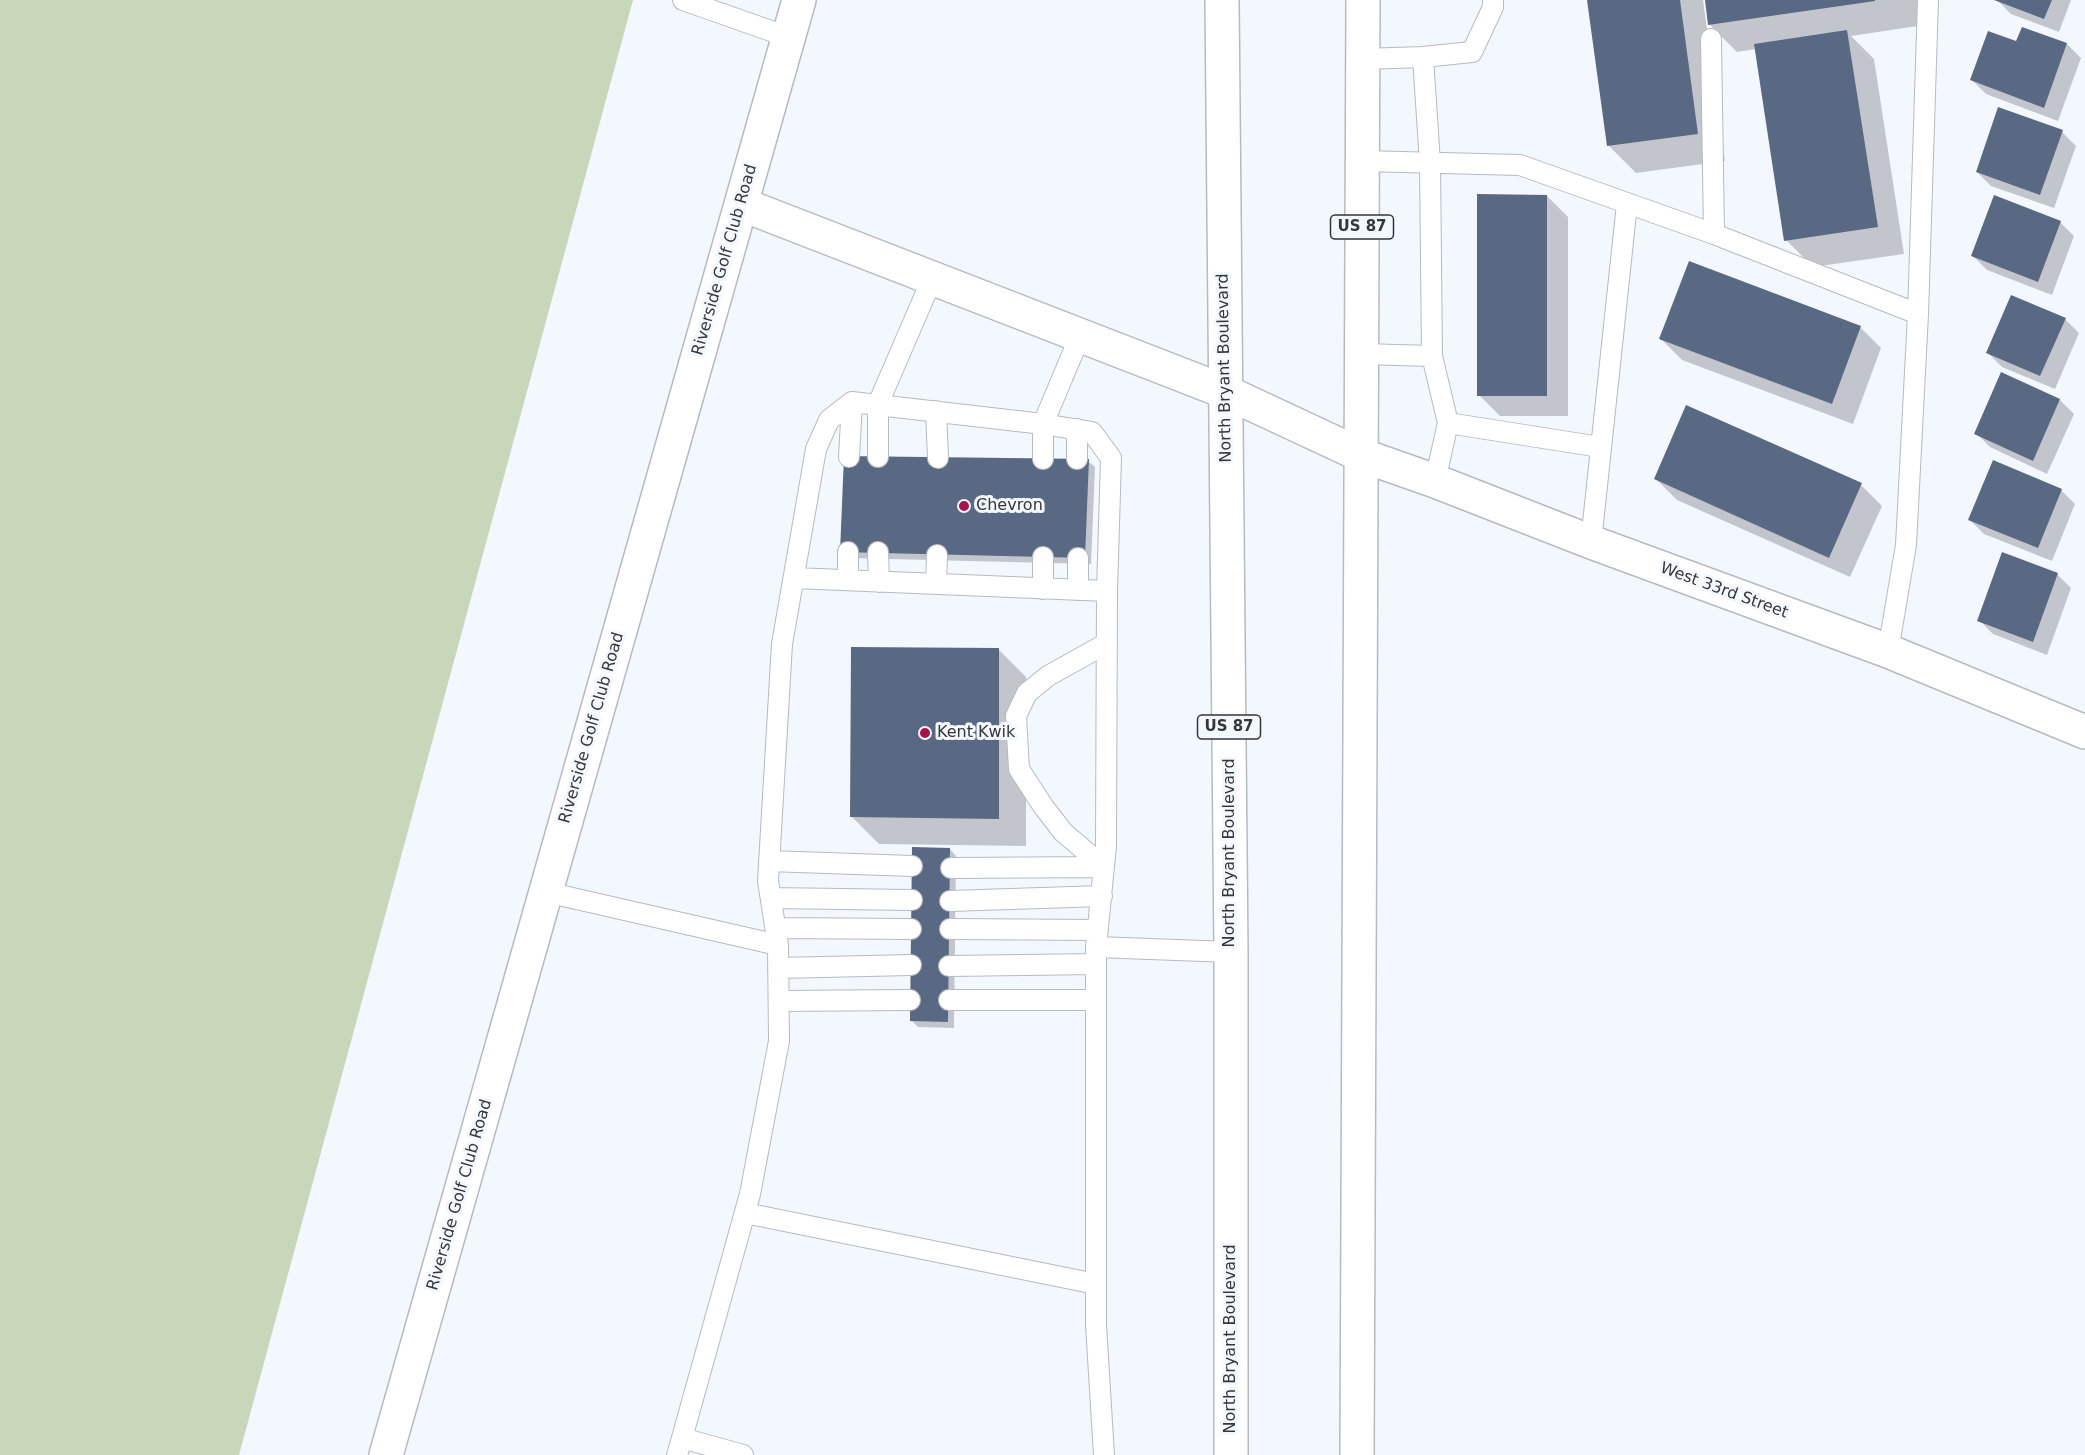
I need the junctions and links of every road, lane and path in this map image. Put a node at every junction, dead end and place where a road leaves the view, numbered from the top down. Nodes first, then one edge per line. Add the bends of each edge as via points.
1 (683, 0) edge
2 (799, 0) edge
3 (1222, 0) edge
4 (1363, 0) edge
5 (1493, 0) edge
6 (1928, 0) edge
7 (788, 37) junction
8 (1711, 39) dead end
9 (1424, 57) junction
10 (1363, 59) junction
11 (1362, 161) junction
12 (1430, 163) junction
13 (741, 204) junction
14 (1627, 204) junction
15 (1714, 234) junction
16 (932, 279) junction
17 (1918, 314) junction
18 (1080, 336) junction
19 (1361, 354) junction
20 (1432, 356) junction
21 (1226, 392) junction
22 (852, 402) junction
23 (878, 404) junction
24 (936, 411) junction
25 (1448, 423) junction
26 (1043, 424) junction
27 (1077, 429) junction
28 (1600, 447) junction
29 (1361, 455) junction
30 (849, 457) dead end
31 (878, 457) dead end
32 (938, 458) dead end
33 (1043, 459) dead end
34 (1077, 459) dead end
35 (1436, 481) junction
36 (1591, 542) junction
37 (848, 552) dead end
38 (878, 552) dead end
39 (937, 555) dead end
40 (1043, 557) dead end
41 (1078, 558) dead end
42 (794, 578) junction
43 (848, 580) junction
44 (879, 582) junction
45 (936, 584) junction
46 (1043, 589) junction
47 (1078, 590) junction
48 (1107, 591) junction
49 (1107, 643) junction
50 (1888, 651) junction
51 (2085, 732) edge
52 (769, 861) junction
53 (912, 866) dead end
54 (1104, 867) junction
55 (951, 868) dead end
56 (546, 892) junction
57 (1102, 896) junction
58 (771, 898) junction
59 (912, 900) dead end
60 (950, 901) dead end
61 (911, 929) dead end
62 (950, 929) dead end
63 (777, 936) junction
64 (1097, 947) junction
65 (1231, 952) junction
66 (910, 965) dead end
67 (949, 966) dead end
68 (778, 968) junction
69 (910, 1000) dead end
70 (949, 1000) dead end
71 (1096, 1000) junction
72 (779, 1001) junction
73 (745, 1213) junction
74 (1096, 1284) junction
75 (680, 1447) edge
76 (386, 1455) edge
77 (743, 1455) edge
78 (1104, 1455) edge
79 (1231, 1455) edge
80 (1357, 1455) edge

1 - 7 lane
2 - 7 main road, Riverside Golf Club Road
3 - 21 main road, North Bryant Boulevard / US 87
4 - 10 main road, US 87
5 - 9 lane via 1472,52
6 - 17 lane
7 - 13 main road, Riverside Golf Club Road
8 - 15 lane
9 - 10 lane
9 - 12 lane
10 - 11 main road, US 87
11 - 12 lane
11 - 19 main road, US 87
12 - 14 lane via 1520,165
12 - 20 lane
13 - 16 main road, West 33rd Street
13 - 56 main road, Riverside Golf Club Road
14 - 15 lane
14 - 28 lane
15 - 17 lane
16 - 18 main road, West 33rd Street
16 - 23 lane
17 - 50 lane via 1906,546
18 - 21 main road, West 33rd Street
18 - 26 lane
19 - 20 lane
19 - 29 main road, US 87
20 - 25 lane
21 - 29 main road, West 33rd Street
21 - 65 main road, North Bryant Boulevard / US 87
22 - 23 lane
22 - 30 lane
22 - 42 lane via 829,420 816,449
23 - 24 lane
23 - 31 lane
24 - 26 lane
24 - 32 lane
25 - 28 lane
25 - 35 lane
26 - 27 lane
26 - 33 lane
27 - 34 lane
27 - 48 lane via 1092,432 1111,458
28 - 36 lane
29 - 35 main road, West 33rd Street
29 - 80 main road, US 87
35 - 36 main road, West 33rd Street
36 - 50 main road, West 33rd Street
37 - 43 lane
38 - 44 lane
39 - 45 lane
40 - 46 lane
41 - 47 lane
42 - 43 lane
42 - 52 lane via 782,644
43 - 44 lane
44 - 45 lane
45 - 46 lane
46 - 47 lane
47 - 48 lane
48 - 49 lane
49 - 54 lane
49 - 54 lane via 1048,676 1027,693 1016,716 1019,769 1064,832
50 - 51 main road, West 33rd Street
52 - 53 lane
52 - 58 lane
54 - 55 lane
54 - 57 lane
56 - 63 lane
56 - 76 main road, Riverside Golf Club Road
57 - 60 lane
57 - 64 lane
58 - 59 lane
58 - 63 lane
61 - 63 lane
62 - 64 lane
63 - 68 lane
64 - 65 lane
64 - 67 lane
64 - 71 lane
65 - 79 main road, North Bryant Boulevard / US 87
66 - 68 lane
68 - 72 lane
69 - 72 lane
70 - 71 lane
71 - 74 lane
72 - 73 lane via 779,1041
73 - 74 lane
73 - 75 lane
74 - 78 lane
75 - 77 lane

